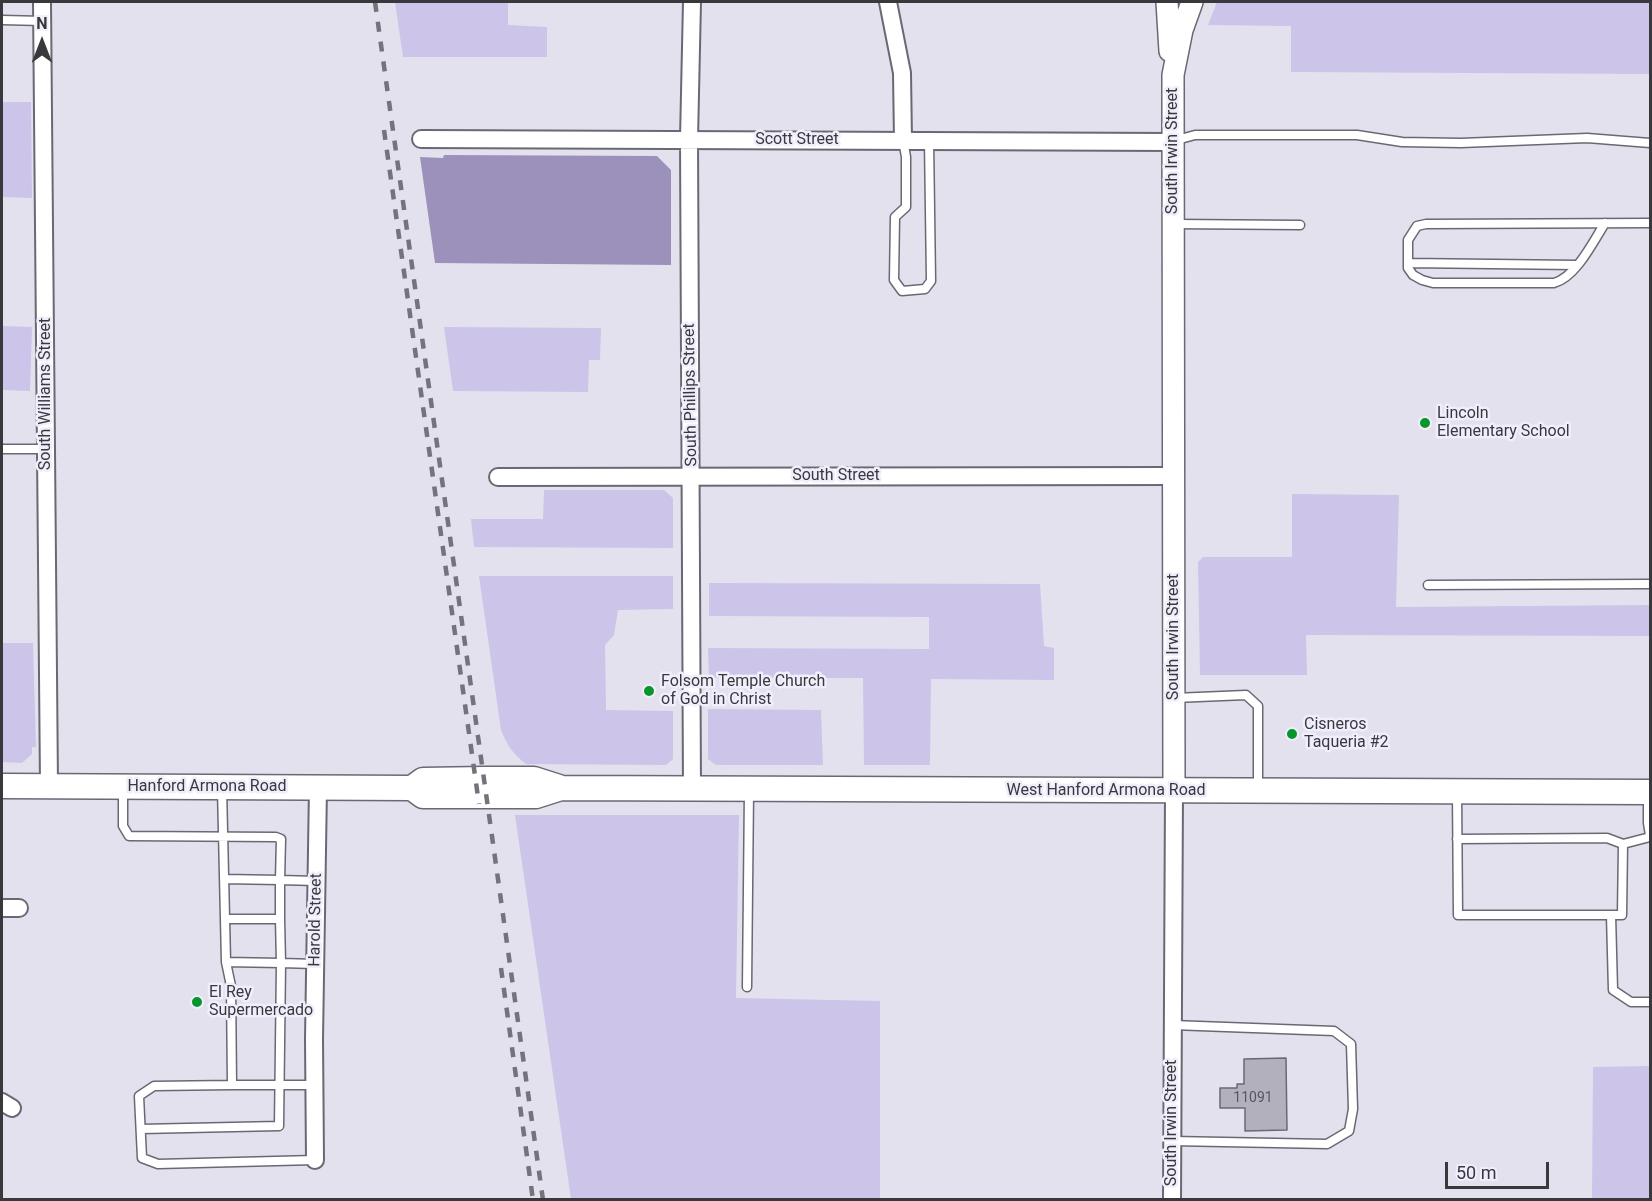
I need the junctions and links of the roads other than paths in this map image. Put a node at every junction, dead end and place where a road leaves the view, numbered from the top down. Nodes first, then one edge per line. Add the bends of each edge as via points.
1 (42, 2) edge
2 (692, 2) edge
3 (888, 2) edge
4 (1167, 2) edge
5 (1192, 2) edge
6 (2, 20) edge
7 (43, 21) junction
8 (1173, 75) junction
9 (422, 139) dead end
10 (689, 139) junction
11 (903, 140) junction
12 (929, 140) junction
13 (1173, 141) junction
14 (1650, 143) edge
15 (1605, 223) junction
16 (1650, 223) edge
17 (1173, 224) junction
18 (1300, 225) dead end
19 (1408, 263) junction
20 (1576, 265) junction
21 (46, 449) junction
22 (2, 450) edge
23 (692, 476) junction
24 (1174, 476) junction
25 (498, 477) dead end
26 (1650, 584) edge
27 (1428, 585) dead end
28 (1174, 698) junction
29 (2, 786) edge
30 (49, 786) junction
31 (123, 787) junction
32 (222, 787) junction
33 (318, 787) junction
34 (561, 788) joint
35 (692, 789) junction
36 (749, 789) junction
37 (1174, 791) junction
38 (1258, 791) junction
39 (1457, 792) junction
40 (1649, 792) edge
41 (1650, 836) edge
42 (223, 837) junction
43 (1457, 839) junction
44 (1623, 844) junction
45 (224, 879) junction
46 (280, 880) junction
47 (316, 881) junction
48 (2, 908) edge
49 (19, 908) dead end
50 (1611, 915) junction
51 (225, 919) junction
52 (280, 919) junction
53 (226, 962) junction
54 (281, 963) junction
55 (315, 964) junction
56 (747, 987) dead end
57 (1650, 1002) edge
58 (1172, 1025) junction
59 (232, 1085) junction
60 (281, 1085) junction
61 (315, 1085) junction
62 (141, 1129) junction
63 (1172, 1141) junction
64 (315, 1160) joint
65 (1172, 1200) edge

1 - 7 street, South Williams Street
2 - 10 street, South Phillips Street
3 - 11 street via 902,73
4 - 8 street
5 - 8 street via 1180,36
6 - 7 lane
7 - 21 street, South Williams Street
8 - 13 street, South Irwin Street
9 - 10 street, Scott Street
10 - 11 street, Scott Street
10 - 23 street, South Phillips Street
11 - 12 street, Scott Street
11 - 12 lane via 906,207 895,217 894,280 902,291 916,292 926,289 930,281
12 - 13 street, Scott Street
13 - 14 lane via 1195,135 1357,135 1402,142 1587,138
13 - 17 street, South Irwin Street
15 - 16 lane
15 - 19 lane via 1426,224 1417,226 1408,240
15 - 20 lane
17 - 18 lane
17 - 24 street, South Irwin Street
19 - 20 lane
19 - 20 lane via 1413,275 1433,283 1554,283 1562,281
21 - 22 lane
21 - 30 street, South Williams Street
23 - 24 street, South Street
23 - 25 street, South Street
23 - 35 street, South Phillips Street
24 - 28 street, South Irwin Street
26 - 27 lane
28 - 37 street, South Irwin Street
28 - 38 lane via 1246,695 1258,706
29 - 30 main road, Hanford Armona Road
30 - 31 main road, Hanford Armona Road
31 - 32 main road, Hanford Armona Road
31 - 42 lane via 123,826 129,836
32 - 33 main road, Hanford Armona Road
32 - 42 lane
33 - 34 main road, Hanford Armona Road via 411,788 423,780 534,779
33 - 47 street, Harold Street
34 - 35 main road, West Hanford Armona Road
35 - 36 main road, West Hanford Armona Road
36 - 37 main road, West Hanford Armona Road
36 - 56 lane
37 - 38 main road, West Hanford Armona Road
37 - 58 street, South Irwin Street
38 - 39 main road, West Hanford Armona Road
39 - 40 main road, West Hanford Armona Road
39 - 43 lane
40 - 41 lane
41 - 44 lane
42 - 45 lane
42 - 46 lane via 281,839
43 - 44 lane via 1607,838
43 - 50 lane via 1458,915
44 - 50 lane via 1622,915
45 - 46 lane
45 - 51 lane
46 - 47 lane
46 - 52 lane
47 - 55 street, Harold Street
48 - 49 street
50 - 57 lane via 1613,990 1631,1002
51 - 52 lane
51 - 53 lane
52 - 54 lane
53 - 54 lane
53 - 59 lane via 231,986
54 - 55 lane
54 - 60 lane
55 - 61 street, Harold Street
58 - 63 street, South Irwin Street
58 - 63 lane via 1334,1031 1351,1044 1353,1109 1349,1131 1327,1144
59 - 60 lane
59 - 62 lane via 154,1086 139,1096
60 - 61 lane
60 - 62 lane via 280,1122 274,1128
61 - 64 street, Harold Street
62 - 64 lane via 142,1158 158,1164
63 - 65 street, South Irwin Street

